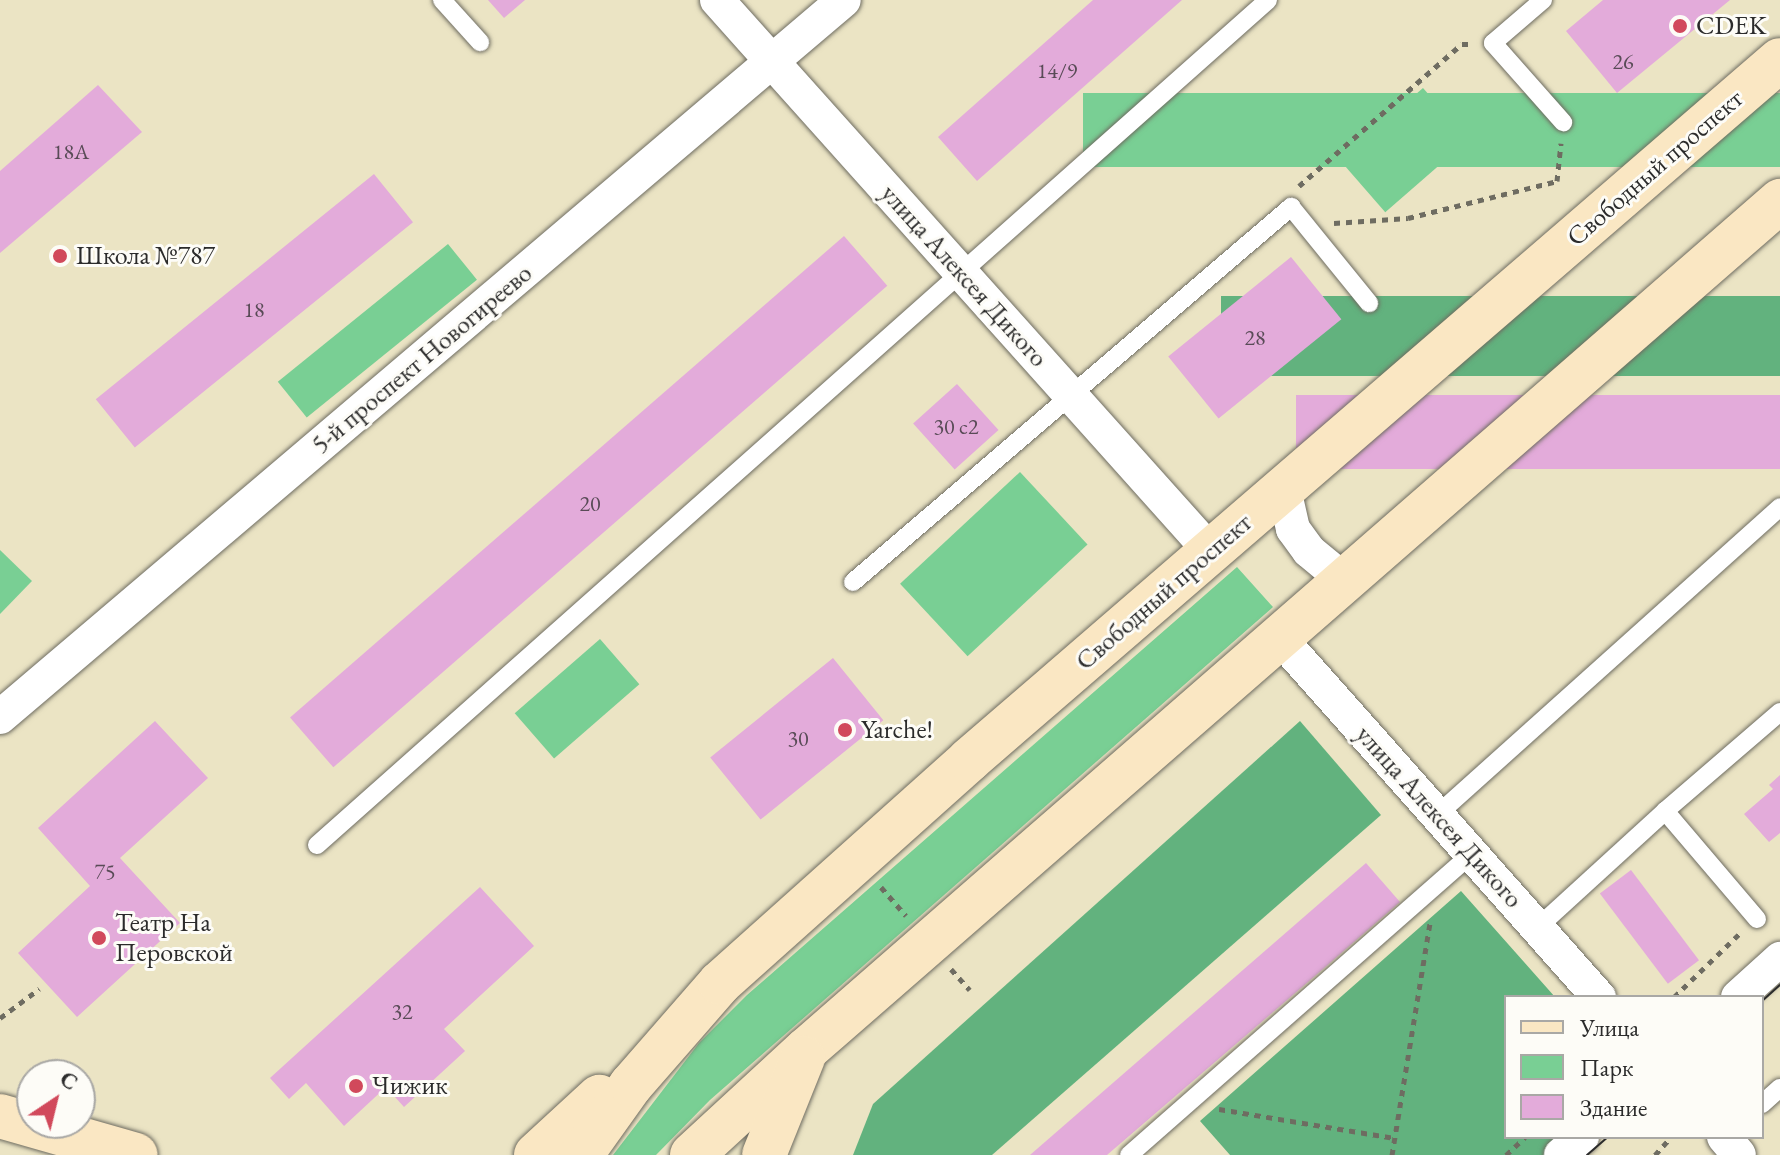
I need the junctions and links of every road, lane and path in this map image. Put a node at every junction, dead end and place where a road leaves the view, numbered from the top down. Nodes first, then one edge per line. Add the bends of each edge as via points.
1 (442, 0) edge
2 (717, 0) edge
3 (844, 0) edge
4 (1268, 0) edge
5 (1543, 0) edge
6 (480, 42) dead end
7 (1493, 43) junction
8 (1780, 60) edge
9 (771, 64) junction
10 (1563, 122) joint
11 (1780, 201) edge
12 (1291, 207) junction
13 (1305, 225) junction
14 (962, 274) junction
15 (1369, 303) dead end
16 (1071, 393) junction
17 (1284, 489) junction
18 (1780, 507) edge
19 (1211, 552) junction
20 (1344, 580) junction
21 (853, 582) dead end
22 (1279, 637) junction
23 (1780, 712) edge
24 (0, 717) edge
25 (1665, 811) junction
26 (1437, 815) junction
27 (317, 845) dead end
28 (1472, 854) junction
29 (858, 860) junction
30 (1436, 886) junction
31 (1757, 919) joint
32 (1537, 928) junction
33 (929, 943) junction
34 (1780, 959) edge
35 (720, 983) junction
36 (39, 989) dead end
37 (970, 990) dead end
38 (1597, 995) edge
39 (1676, 995) edge
40 (1740, 995) edge
41 (0, 1018) edge
42 (807, 1049) junction
43 (1780, 1088) edge
44 (1764, 1102) edge
45 (1188, 1104) junction
46 (0, 1116) edge
47 (1395, 1138) junction
48 (1523, 1139) edge
49 (1580, 1139) edge
50 (1669, 1139) edge
51 (1726, 1139) edge
52 (136, 1155) edge
53 (536, 1155) edge
54 (581, 1155) edge
55 (692, 1155) edge
56 (764, 1155) edge
57 (1129, 1155) edge
58 (1392, 1155) edge
59 (1506, 1155) edge
60 (1561, 1155) edge
61 (1655, 1155) edge
62 (1739, 1155) edge

1 - 6 lane
2 - 9 street, улица Алексея Дикого
3 - 9 street, 5-й проспект Новогиреево
4 - 14 lane
5 - 7 lane
7 - 10 lane
7 - 12 path via 1462,44 1296,188
8 - 17 main road, Свободный проспект
9 - 14 street, улица Алексея Дикого
9 - 24 street, 5-й проспект Новогиреево
10 - 13 path via 1557,181 1408,218
11 - 20 main road
12 - 13 lane
12 - 16 lane
13 - 15 lane
14 - 16 street, улица Алексея Дикого
14 - 27 lane
16 - 19 street, улица Алексея Дикого
16 - 21 lane
17 - 19 main road, Свободный проспект
17 - 20 street via 1293,529 1309,551
18 - 26 lane
19 - 29 main road, Свободный проспект
20 - 22 main road
22 - 26 street, улица Алексея Дикого
22 - 33 main road
23 - 25 lane
25 - 31 lane
25 - 32 lane
26 - 28 street, улица Алексея Дикого
28 - 30 lane
28 - 32 street, улица Алексея Дикого
29 - 33 path
29 - 35 main road, Свободный проспект
30 - 45 lane
30 - 47 path
31 - 39 path
32 - 38 street, улица Алексея Дикого
33 - 37 path
33 - 42 main road
34 - 40 street
35 - 53 main road
35 - 54 main road, Свободный проспект via 631,1085
36 - 41 path
42 - 55 main road
42 - 56 main road
43 - 44 lane
45 - 47 path
45 - 57 lane
46 - 52 main road
47 - 58 path
48 - 59 path
49 - 60 street
50 - 61 path
51 - 62 street

